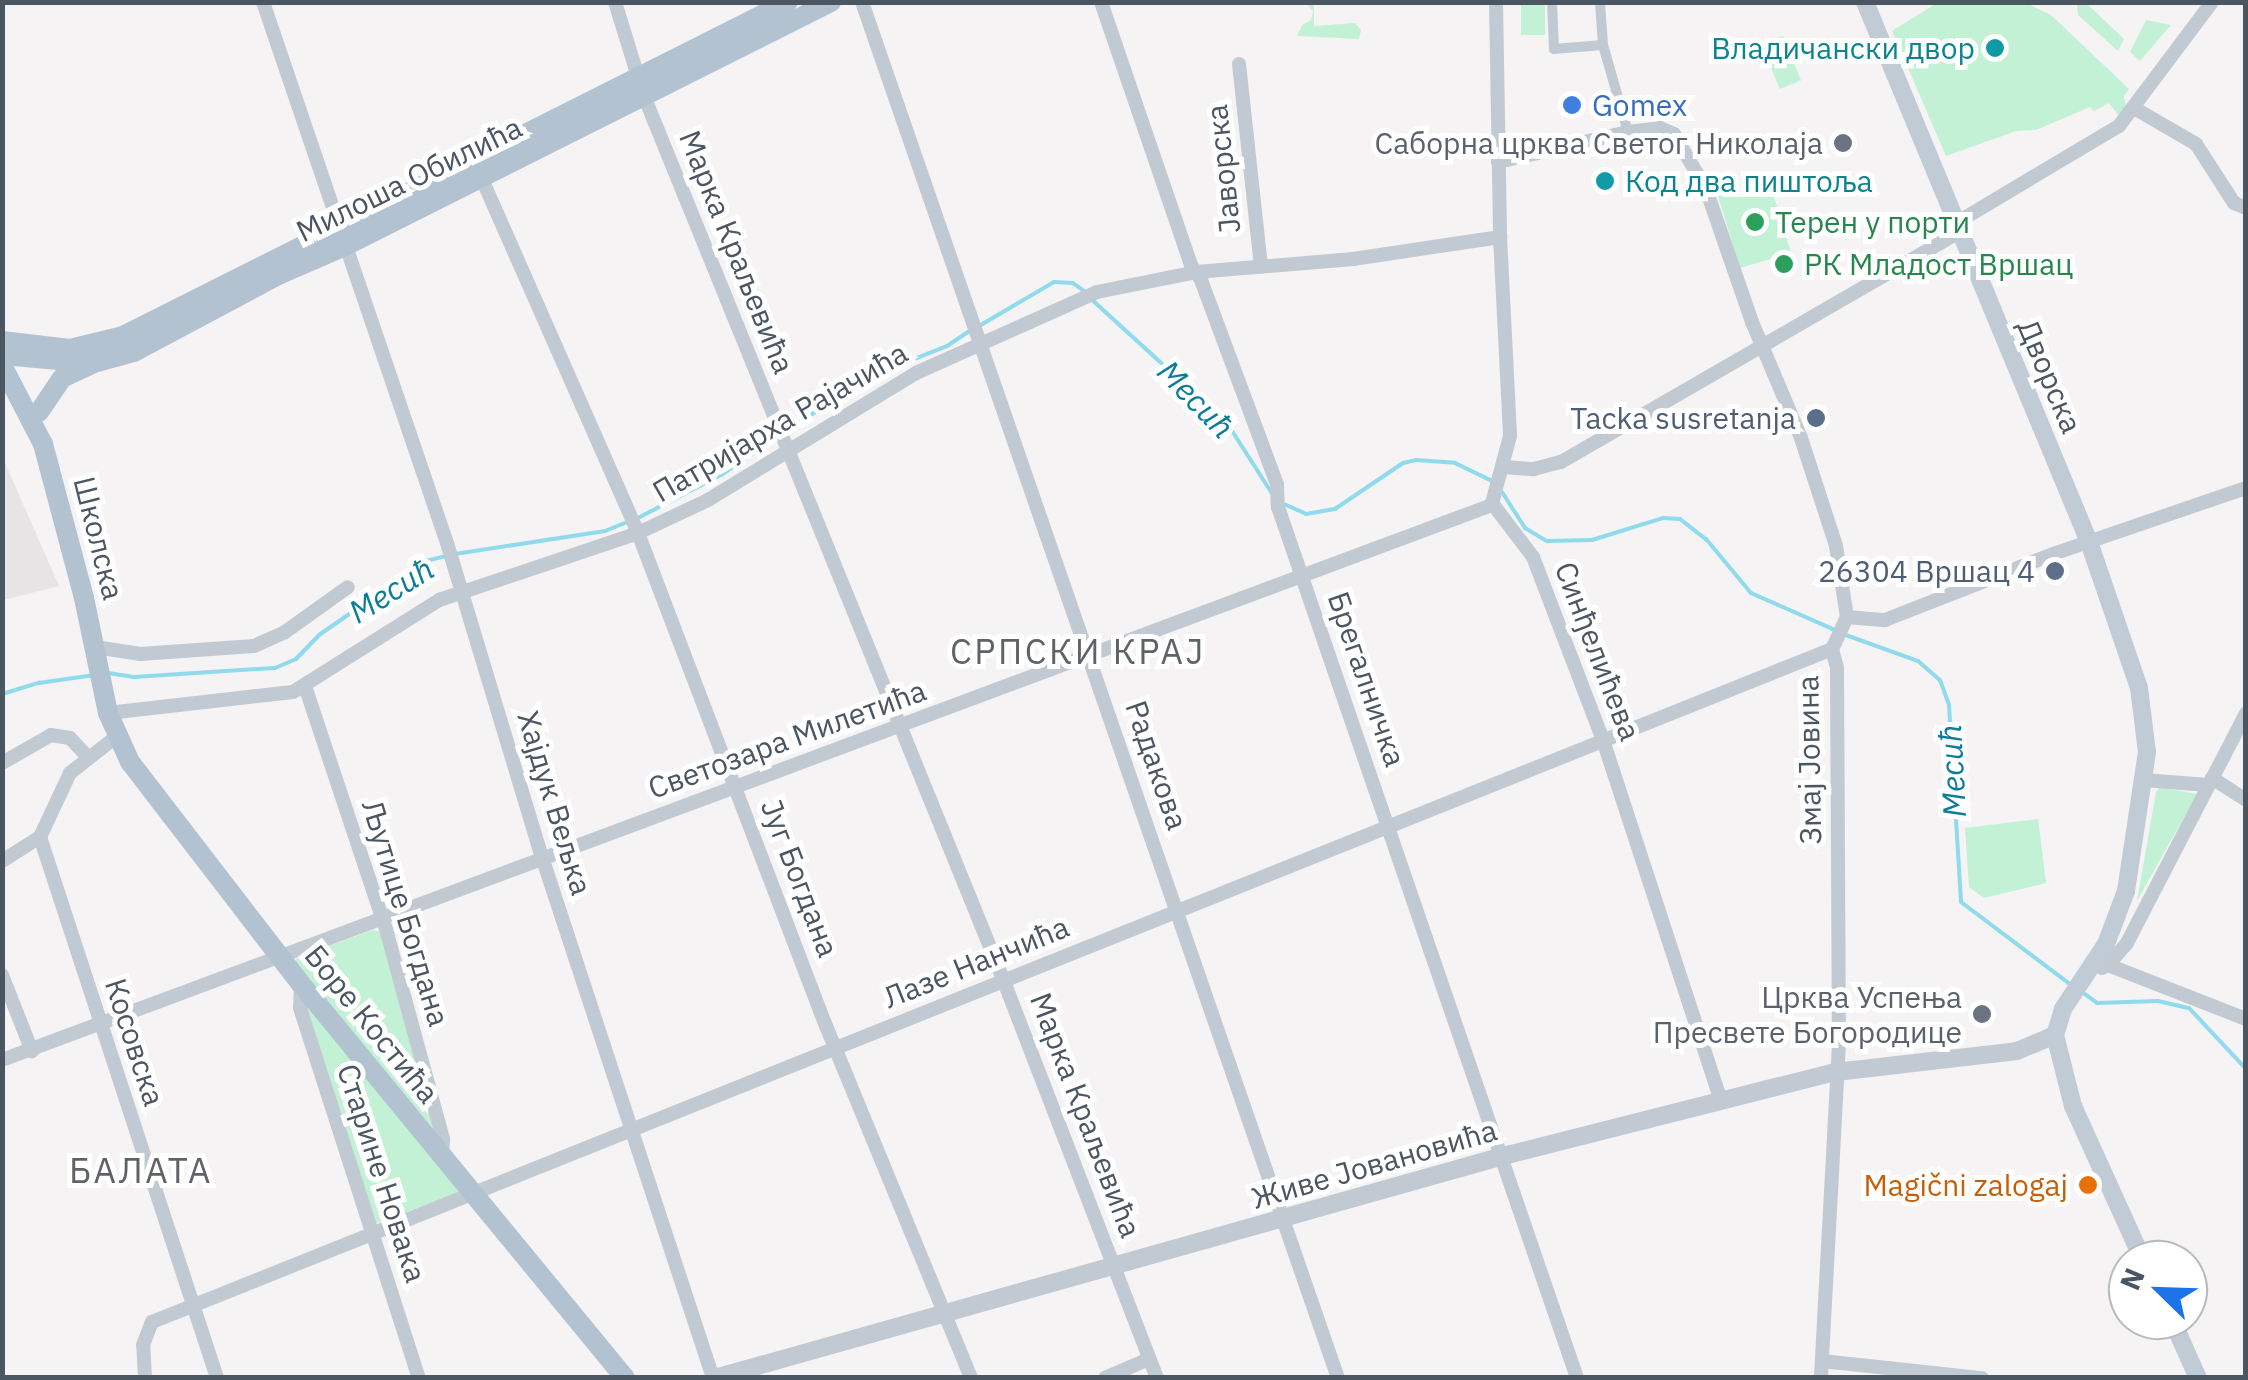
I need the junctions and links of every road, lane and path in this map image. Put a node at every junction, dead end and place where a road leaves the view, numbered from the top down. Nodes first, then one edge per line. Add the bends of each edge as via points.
1 (262, 2) edge
2 (615, 2) edge
3 (788, 2) edge
4 (831, 2) edge
5 (862, 2) edge
6 (1101, 2) edge
7 (1496, 2) edge
8 (1552, 2) edge
9 (1600, 2) edge
10 (1865, 2) edge
11 (2212, 2) edge
12 (1602, 45) junction
13 (1239, 64) dead end
14 (641, 86) junction
15 (2134, 108) junction
16 (1628, 132) junction
17 (1498, 162) junction
18 (482, 179) junction
19 (2246, 208) edge
20 (1958, 227) junction
21 (342, 237) junction
22 (1500, 237) junction
23 (1261, 267) junction
24 (1196, 272) junction
25 (981, 340) junction
26 (1766, 346) junction
27 (6, 347) edge
28 (93, 364) junction
29 (39, 412) junction
30 (784, 438) junction
31 (43, 444) junction
32 (1501, 470) junction
33 (2246, 488) edge
34 (1492, 498) junction
35 (637, 530) junction
36 (2089, 542) junction
37 (1302, 578) junction
38 (348, 587) dead end
39 (460, 590) junction
40 (1845, 620) junction
41 (1835, 645) junction
42 (96, 653) junction
43 (1089, 656) junction
44 (305, 686) junction
45 (103, 688) joint
46 (108, 713) junction
47 (2246, 713) edge
48 (900, 727) junction
49 (117, 736) junction
50 (1603, 740) junction
51 (87, 756) junction
52 (2, 764) edge
53 (2144, 780) junction
54 (2210, 782) junction
55 (735, 786) junction
56 (2246, 800) edge
57 (1390, 828) junction
58 (40, 837) junction
59 (544, 860) junction
60 (2, 861) edge
61 (2145, 910) junction
62 (1179, 912) junction
63 (2118, 915) junction
64 (382, 917) junction
65 (280, 958) junction
66 (2108, 965) junction
67 (2, 975) edge
68 (1003, 979) junction
69 (2086, 979) junction
70 (301, 984) junction
71 (2246, 1019) edge
72 (101, 1025) junction
73 (2055, 1035) junction
74 (837, 1049) junction
75 (32, 1051) junction
76 (2, 1060) edge
77 (1836, 1072) junction
78 (1721, 1101) junction
79 (632, 1127) junction
80 (1503, 1156) junction
81 (442, 1158) junction
82 (472, 1193) junction
83 (1282, 1218) junction
84 (372, 1235) junction
85 (2135, 1240) edge
86 (1115, 1266) junction
87 (192, 1306) junction
88 (943, 1312) junction
89 (2181, 1340) edge
90 (1149, 1359) junction
91 (1822, 1360) junction
92 (145, 1378) edge
93 (217, 1378) edge
94 (419, 1378) edge
95 (625, 1378) edge
96 (714, 1378) edge
97 (971, 1378) edge
98 (1106, 1378) edge
99 (1156, 1378) edge
100 (1338, 1378) edge
101 (1576, 1378) edge
102 (1821, 1378) edge
103 (1982, 1378) edge
104 (2198, 1378) edge

1 - 21 street, Хајдук Вељка
2 - 14 street, Марка Краљевића
3 - 14 main road, Милоша Обилића
4 - 14 main road, Милоша Обилића
5 - 25 street, Радакова
6 - 24 street, Брегалничка
7 - 17 street
8 - 12 street via 1554,49
9 - 12 street
10 - 20 main road, Дворска
11 - 15 street
12 - 16 street
13 - 23 street, Јаворска
14 - 18 main road, Милоша Обилића
14 - 21 main road, Милоша Обилића
14 - 30 street, Марка Краљевића
15 - 19 street via 2196,144 2234,203
15 - 20 street via 2099,141
16 - 17 street
16 - 26 street via 1660,128 1674,134 1706,189
17 - 22 street
18 - 21 main road, Милоша Обилића
18 - 35 street, Југ Богдана
20 - 26 street
20 - 36 main road, Дворска
21 - 27 main road, Милоша Обилића via 106,344
21 - 28 main road, Милоша Обилића via 134,352
21 - 39 street, Хајдук Вељка
22 - 23 street, Патријарха Рајачића
22 - 32 street via 1510,422
23 - 24 street, Патријарха Рајачића
24 - 25 street, Патријарха Рајачића via 1097,292
24 - 37 street, Брегалничка via 1277,484 1278,508
25 - 30 street, Патријарха Рајачића
25 - 43 street, Радакова
26 - 32 street via 1561,462
26 - 40 street via 1836,546
27 - 28 main road, Милоша Обилића
27 - 29 main road, Школска
27 - 31 main road, Школска
28 - 29 main road via 62,378
29 - 31 main road, Школска
30 - 35 street, Патријарха Рајачића via 708,500
30 - 48 street, Марка Краљевића
31 - 42 main road, Школска
32 - 34 street
33 - 36 street
34 - 37 street, Светозара Милетића
34 - 50 street, Синђелићева via 1533,557
35 - 39 street, Патријарха Рајачића
35 - 55 street, Југ Богдана
36 - 40 street via 1885,620
36 - 53 main road, Дворска via 2139,688 2147,733
37 - 43 street, Светозара Милетића
37 - 57 street, Брегалничка
38 - 42 street, Школска via 286,632 254,646
39 - 44 street, Патријарха Рајачића
39 - 59 street, Хајдук Вељка
40 - 41 street, Змај Јовина
41 - 50 street, Лазе Нанчића
41 - 77 street, Змај Јовина
42 - 45 main road, Школска
43 - 48 street, Светозара Милетића
43 - 62 street, Радакова
44 - 46 street, Патријарха Рајачића via 277,696
44 - 64 street, Љутице Богдана
45 - 46 main road, Боре Костића
46 - 49 main road, Боре Костића
47 - 54 street
48 - 55 street, Светозара Милетића
48 - 68 street, Марка Краљевића
49 - 51 street
49 - 65 main road, Боре Костића via 156,801
50 - 57 street, Лазе Нанчића
50 - 78 street, Синђелићева
51 - 52 street via 70,738 51,734
51 - 58 street via 70,773
53 - 54 street
53 - 63 main road, Дворска
54 - 56 street
54 - 61 street
55 - 59 street, Светозара Милетића
55 - 74 street, Југ Богдана
57 - 62 street, Лазе Нанчића
57 - 80 street, Брегалничка
58 - 60 street
58 - 72 street, Косовска
59 - 64 street, Светозара Милетића
59 - 79 street, Хајдук Вељка
61 - 63 street
61 - 66 street
62 - 68 street, Лазе Нанчића
62 - 83 street, Радакова
63 - 69 main road, Дворска
64 - 65 street, Светозара Милетића
64 - 81 street, Љутице Богдана via 443,1138
65 - 70 main road, Боре Костића
65 - 72 street, Светозара Милетића
66 - 69 street
66 - 71 street
67 - 75 street
68 - 74 street, Лазе Нанчића
68 - 86 street, Марка Краљевића
69 - 73 main road, Дворска
70 - 81 main road, Боре Костића
70 - 84 street, Старине Новака via 300,1008
72 - 75 street, Светозара Милетића
72 - 87 street, Косовска
73 - 77 street, Живе Јовановића via 2017,1051
73 - 85 main road via 2073,1106
74 - 79 street, Лазе Нанчића
74 - 88 street, Југ Богдана
75 - 76 street, Светозара Милетића
77 - 78 street, Живе Јовановића
77 - 91 street, Змај Јовина
78 - 80 street, Живе Јовановића
79 - 82 street, Лазе Нанчића
79 - 96 street, Хајдук Вељка
80 - 83 street, Живе Јовановића
80 - 101 street, Брегалничка
81 - 82 main road, Боре Костића
82 - 84 street, Лазе Нанчића
82 - 95 main road, Боре Костића
83 - 86 street, Живе Јовановића
83 - 100 street, Радакова
84 - 87 street, Лазе Нанчића
84 - 94 street, Старине Новака
86 - 88 street, Живе Јовановића
86 - 90 street, Марка Краљевића
87 - 92 street, Лазе Нанчића via 144,1332
87 - 93 street, Косовска
88 - 96 street, Живе Јовановића
88 - 97 street, Југ Богдана
89 - 104 main road
90 - 98 street
90 - 99 street, Марка Краљевића
91 - 102 street, Змај Јовина
91 - 103 street

